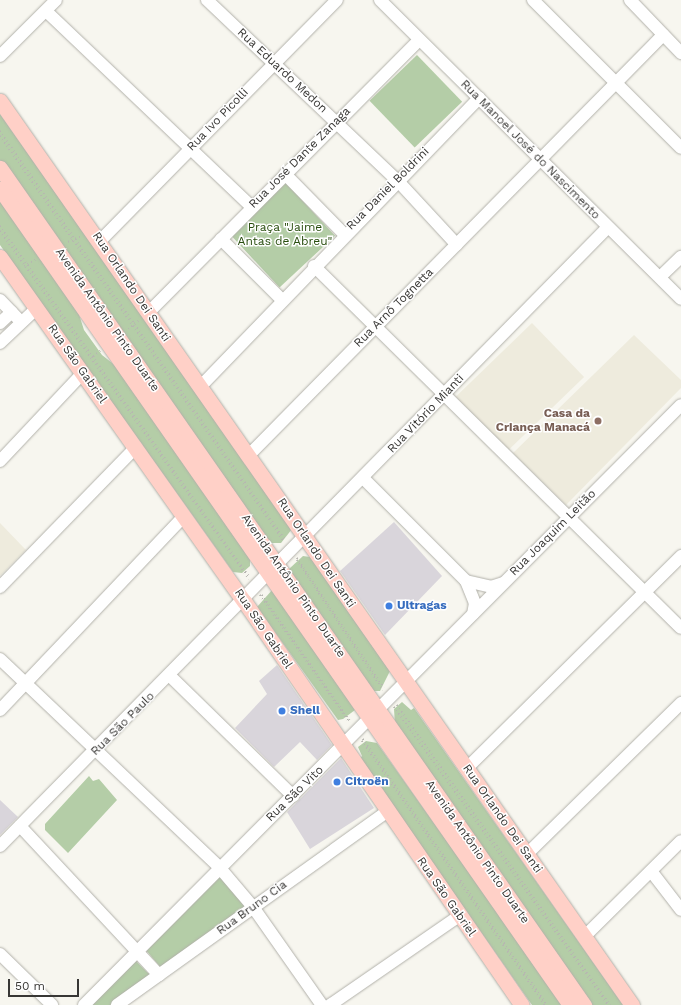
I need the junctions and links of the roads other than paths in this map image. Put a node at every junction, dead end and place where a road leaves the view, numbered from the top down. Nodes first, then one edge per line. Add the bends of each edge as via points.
1 (56, 0) edge
2 (207, 0) edge
3 (337, 0) edge
4 (380, 0) edge
5 (533, 0) edge
6 (630, 0) edge
7 (46, 10) junction
8 (663, 35) junction
9 (419, 40) junction
10 (681, 53) edge
11 (0, 56) edge
12 (272, 64) junction
13 (615, 81) junction
14 (479, 98) junction
15 (0, 101) edge
16 (336, 121) junction
17 (681, 148) edge
18 (190, 150) junction
19 (538, 159) junction
20 (0, 168) edge
21 (285, 174) junction
22 (398, 180) junction
23 (0, 189) edge
24 (252, 207) junction
25 (607, 228) junction
26 (344, 234) junction
27 (221, 239) junction
28 (100, 240) junction
29 (457, 245) junction
30 (681, 257) edge
31 (1, 262) edge
32 (314, 266) junction
33 (660, 277) junction
34 (281, 299) junction
35 (681, 299) edge
36 (0, 300) edge
37 (37, 308) junction
38 (12, 312) junction
39 (149, 312) junction
40 (21, 322) junction
41 (0, 324) edge
42 (374, 328) junction
43 (0, 343) edge
44 (84, 374) junction
45 (200, 387) junction
46 (443, 395) junction
47 (681, 405) edge
48 (136, 446) junction
49 (249, 455) junction
50 (0, 461) edge
51 (364, 479) junction
52 (184, 516) junction
53 (569, 517) junction
54 (306, 538) junction
55 (681, 556) edge
56 (275, 569) junction
57 (466, 581) junction
58 (504, 582) junction
59 (0, 587) edge
60 (645, 592) junction
61 (244, 601) junction
62 (474, 614) junction
63 (681, 628) edge
64 (0, 659) edge
65 (170, 676) junction
66 (26, 684) junction
67 (406, 684) junction
68 (681, 703) edge
69 (0, 710) edge
70 (374, 715) junction
71 (342, 747) junction
72 (95, 752) junction
73 (466, 769) junction
74 (293, 796) junction
75 (387, 812) junction
76 (20, 826) junction
77 (681, 841) edge
78 (0, 846) edge
79 (527, 854) junction
80 (219, 867) junction
81 (651, 870) junction
82 (253, 907) junction
83 (681, 910) edge
84 (459, 916) junction
85 (584, 937) junction
86 (137, 948) junction
87 (0, 954) edge
88 (159, 975) junction
89 (120, 1004) edge
90 (52, 1005) edge
91 (84, 1005) edge
92 (322, 1005) edge
93 (330, 1005) edge
94 (522, 1005) edge
95 (570, 1005) edge
96 (584, 1005) edge
97 (632, 1005) edge

1 - 7 street
2 - 12 street, Rua Eduardo Medon
3 - 12 street, Rua Ivo Picolli
4 - 9 street, Rua Manoel José do Nascimento
5 - 13 street
6 - 8 street
7 - 11 street
7 - 18 street
8 - 10 street
8 - 13 street, Rua Arnô Tognetta
9 - 14 street, Rua Manoel José do Nascimento
9 - 16 street, Rua José Dante Zanaga
12 - 16 street, Rua Eduardo Medon
12 - 18 street, Rua Ivo Picolli
13 - 17 street
13 - 19 street, Rua Arnô Tognetta
14 - 19 street, Rua Manoel José do Nascimento
14 - 22 street, Rua Daniel Boldrini
15 - 28 main road, Rua Orlando Dei Santi
16 - 21 street, Rua José Dante Zanaga
16 - 22 street, Rua Eduardo Medon
18 - 24 street
18 - 28 street, Rua Ivo Picolli
19 - 25 street, Rua Manoel José do Nascimento
19 - 29 street, Rua Arnô Tognetta
20 - 56 main road, Avenida Antônio Pinto Duarte
21 - 24 street, Rua José Dante Zanaga
21 - 26 street
22 - 26 street, Rua Daniel Boldrini
22 - 29 street, Rua Eduardo Medon
23 - 56 main road, Avenida Antônio Pinto Duarte
24 - 27 street, Rua José Dante Zanaga
25 - 33 street, Rua Manoel José do Nascimento
25 - 46 street, Rua Vitório Mianti
26 - 32 street, Rua Daniel Boldrini
27 - 34 street
27 - 39 street, Rua José Dante Zanaga
28 - 39 main road, Rua Orlando Dei Santi
29 - 42 street, Rua Arnô Tognetta
30 - 33 street
31 - 37 main road, Rua São Gabriel
32 - 34 street, Rua Daniel Boldrini
32 - 42 street
33 - 35 street, Rua Manoel José do Nascimento
34 - 45 street, Rua Daniel Boldrini
36 - 38 street
37 - 40 street
37 - 44 main road, Rua São Gabriel
38 - 40 street
38 - 41 street
39 - 45 main road, Rua Orlando Dei Santi
40 - 43 street
42 - 46 street
42 - 49 street, Rua Arnô Tognetta
44 - 48 main road, Rua São Gabriel
44 - 50 street
45 - 49 main road, Rua Orlando Dei Santi
46 - 51 street, Rua Vitório Mianti
46 - 53 street
47 - 53 street, Rua Joaquim Leitão
48 - 52 main road, Rua São Gabriel
48 - 59 street
49 - 54 main road, Rua Orlando Dei Santi
51 - 54 street, Rua Vitório Mianti
51 - 57 street
52 - 61 main road, Rua São Gabriel
52 - 66 street
53 - 58 street, Rua Joaquim Leitão
53 - 60 street
54 - 56 street, Rua Vitório Mianti
54 - 67 main road, Rua Orlando Dei Santi
55 - 60 street
56 - 61 street, Rua Vitório Mianti
56 - 70 main road, Avenida Antônio Pinto Duarte
57 - 58 street, Rua Joaquim Leitão via 491,587
57 - 62 street via 475,603
58 - 62 street, Rua São Vito
60 - 63 street
60 - 73 street
61 - 65 street, Rua São Paulo
61 - 71 main road, Rua São Gabriel
62 - 67 street, Rua São Vito
64 - 66 street
65 - 72 street, Rua São Paulo
65 - 74 street
66 - 69 street
66 - 72 street
67 - 70 street, Rua São Vito
67 - 73 main road, Rua Orlando Dei Santi
68 - 79 street
70 - 71 street, Rua São Vito
70 - 95 main road, Avenida Antônio Pinto Duarte
70 - 96 main road, Avenida Antônio Pinto Duarte
71 - 74 street, Rua São Vito
71 - 75 main road, Rua São Gabriel
72 - 76 street, Rua São Paulo
72 - 80 street
73 - 79 main road, Rua Orlando Dei Santi
74 - 80 street, Rua São Vito
75 - 82 street, Rua Bruno Cia
75 - 84 main road, Rua São Gabriel
76 - 78 street, Rua São Paulo
76 - 86 street
77 - 81 street
79 - 85 main road, Rua Orlando Dei Santi
80 - 82 street
80 - 86 street, Rua São Vito
81 - 83 street
81 - 85 street
82 - 88 street, Rua Bruno Cia
82 - 92 street
84 - 93 street
84 - 94 main road, Rua São Gabriel
85 - 97 main road, Rua Orlando Dei Santi
86 - 88 street
86 - 91 street, Rua São Vito
87 - 90 street
88 - 89 street, Rua Bruno Cia

